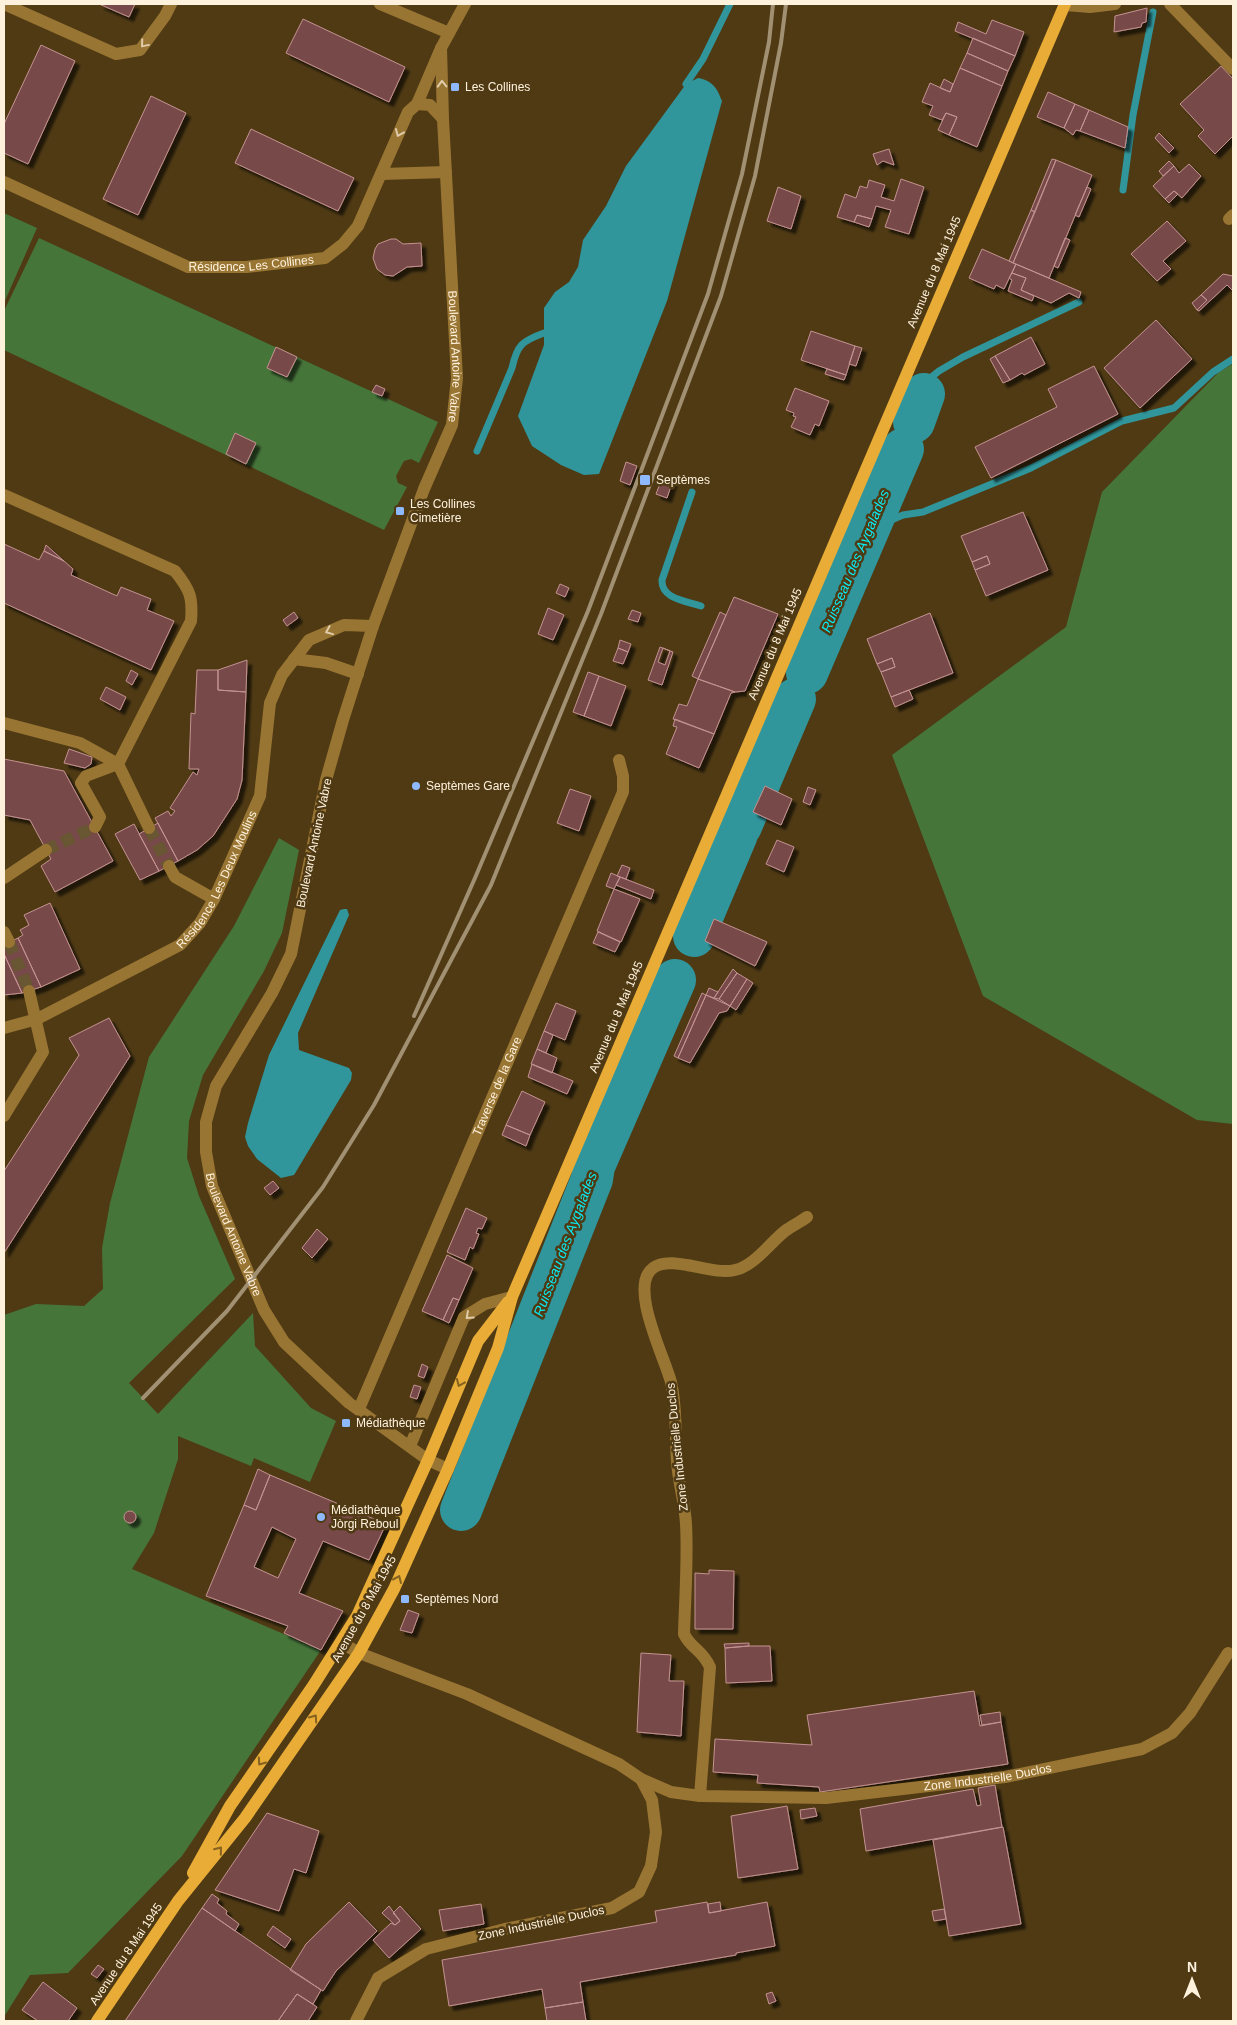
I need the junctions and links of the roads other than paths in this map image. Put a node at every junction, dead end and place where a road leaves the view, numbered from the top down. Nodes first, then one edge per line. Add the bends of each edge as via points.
1 (4, 4) edge
2 (171, 4) edge
3 (380, 4) edge
4 (465, 4) edge
5 (1065, 4) edge
6 (1115, 4) edge
7 (1170, 4) edge
8 (449, 33) junction
9 (441, 48) junction
10 (1233, 69) edge
11 (417, 104) junction
12 (442, 119) junction
13 (446, 172) junction
14 (382, 174) junction
15 (4, 182) edge
16 (4, 495) edge
17 (373, 626) junction
18 (294, 659) junction
19 (358, 674) junction
20 (4, 723) edge
21 (619, 760) dead end
22 (118, 764) junction
23 (95, 828) dead end
24 (149, 828) tunnel mouth
25 (46, 850) tunnel mouth
26 (169, 866) tunnel mouth
27 (4, 878) edge
28 (214, 899) junction
29 (30, 991) tunnel mouth
30 (37, 1019) junction
31 (4, 1028) edge
32 (4, 1116) edge
33 (807, 1217) dead end
34 (512, 1297) junction
35 (358, 1409) junction
36 (410, 1446) junction
37 (428, 1460) junction
38 (448, 1469) junction
39 (342, 1643) junction
40 (359, 1653) junction
41 (1228, 1653) dead end
42 (641, 1779) junction
43 (700, 1796) junction
44 (178, 1901) junction
45 (97, 2021) edge
46 (356, 2021) edge

2 -> 1 street via 140,50 116,54
3 - 8 street
4 - 8 street, Résidence Les Collines
5 - 6 street via 1090,7
5 - 34 main road, Avenue du 8 Mai 1945
7 - 10 street
8 - 9 street, Résidence Les Collines
9 - 11 street, Résidence Les Collines
12 -> 9 street, Boulevard Antoine Vabre
11 - 12 street via 430,105
11 -> 14 street, Résidence Les Collines via 408,112
12 - 13 street, Boulevard Antoine Vabre
13 - 14 street
13 - 17 street, Boulevard Antoine Vabre via 457,378 452,425 424,489
14 - 15 street, Résidence Les Collines via 358,226 325,258 246,267 188,267
16 - 22 street via 175,571 188,587 193,602 191,621
17 -> 18 street, Résidence Les Deux Moulins via 344,625 309,640
17 - 19 street, Boulevard Antoine Vabre
18 - 19 street via 326,663
18 - 28 street, Résidence Les Deux Moulins via 282,675 270,702 260,796
19 - 35 street, Boulevard Antoine Vabre via 326,780 291,954 272,993 216,1086 206,1122 206,1152 212,1186 264,1310 284,1342
20 - 22 street via 80,743
21 - 35 street, Traverse de la Gare via 623,792
22 - 23 street via 86,776 81,783 100,816
22 - 24 street
25 - 27 street
26 - 28 street via 175,877
28 - 30 street, Résidence Les Deux Moulins via 200,923 180,945
29 - 30 street
30 - 31 street, Résidence Les Deux Moulins
30 - 32 street via 43,1052
33 - 43 street, Zone Industrielle Duclos via 736,1270 666,1264 654,1267 644,1284 650,1321 675,1401 677,1462 686,1524 684,1634 689,1644 704,1653 710,1667
34 -> 36 street via 485,1304 464,1317
34 -> 37 main road, Avenue du 8 Mai 1945 via 478,1341
34 - 38 main road, Avenue du 8 Mai 1945 via 498,1348
35 - 36 street, Boulevard Antoine Vabre
36 - 37 street, Boulevard Antoine Vabre
37 - 38 street, Boulevard Antoine Vabre
37 - 39 main road, Avenue du 8 Mai 1945
40 -> 38 main road, Avenue du 8 Mai 1945 via 394,1588
39 - 40 street, Zone Industrielle Duclos
39 -> 44 main road, Avenue du 8 Mai 1945 via 230,1806
40 - 42 street, Zone Industrielle Duclos via 467,1694 619,1764
44 -> 40 main road, Avenue du 8 Mai 1945 via 245,1818
41 - 43 street, Zone Industrielle Duclos via 1190,1713 1172,1733 1142,1749 1005,1777 826,1798
42 - 43 street, Zone Industrielle Duclos via 671,1792
42 - 46 street, Zone Industrielle Duclos via 652,1800 656,1832 651,1866 639,1892 612,1908 505,1929 426,1949 378,1978
44 - 45 main road, Avenue du 8 Mai 1945

